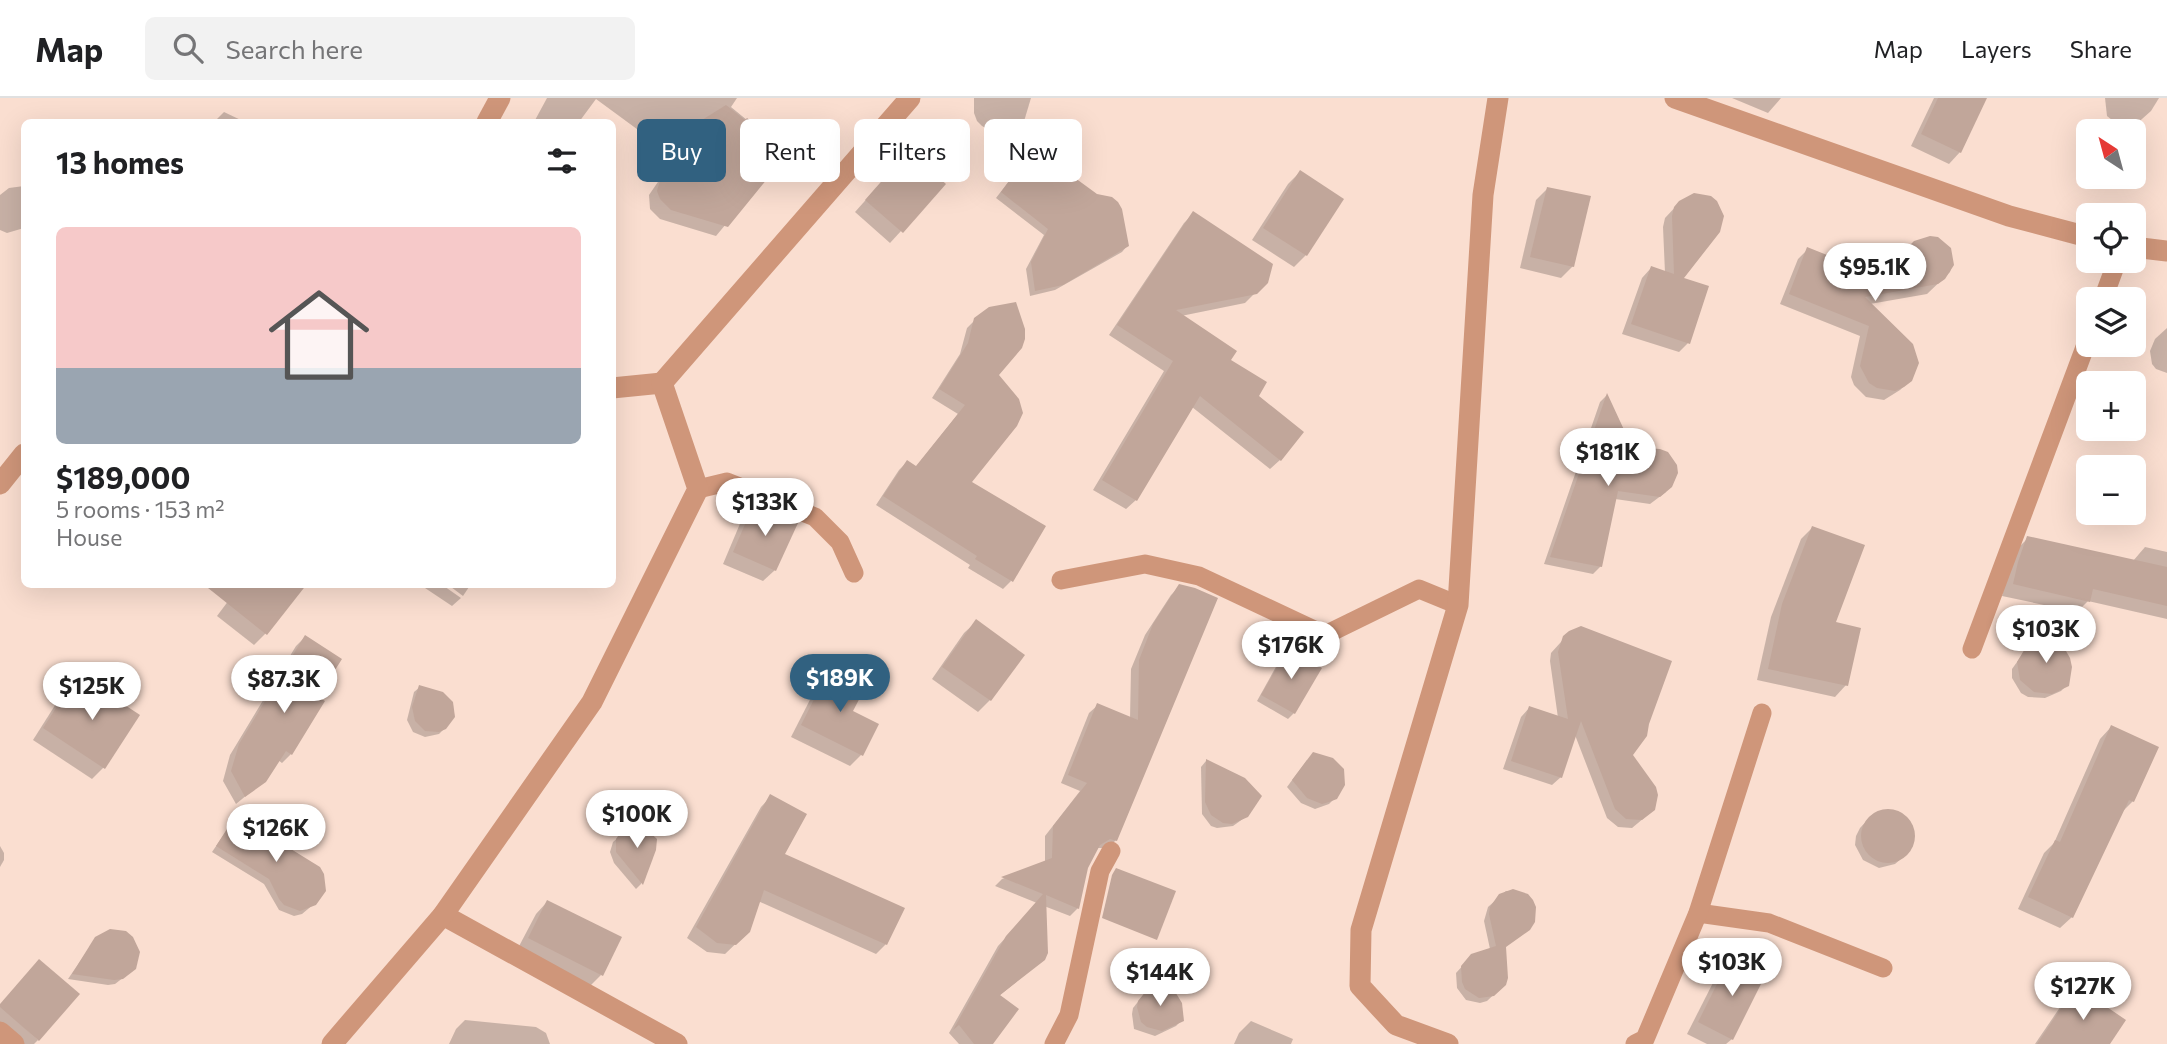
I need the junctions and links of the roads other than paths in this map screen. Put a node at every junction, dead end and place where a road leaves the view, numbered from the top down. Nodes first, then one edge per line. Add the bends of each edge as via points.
1 (500, 98) edge
2 (910, 98) edge
3 (1498, 98) edge
4 (1675, 98) edge
5 (490, 119) edge
6 (2076, 234) edge
7 (2146, 249) edge
8 (2167, 251) edge
9 (2081, 357) edge
10 (662, 383) junction
11 (616, 388) edge
12 (21, 458) edge
13 (0, 484) edge
14 (698, 489) junction
15 (853, 573) dead end
16 (1061, 580) dead end
17 (1458, 605) junction
18 (1972, 649) dead end
19 (1762, 713) dead end
20 (1111, 851) dead end
21 (1698, 913) junction
22 (443, 915) junction
23 (1883, 968) dead end
24 (0, 1032) edge
25 (14, 1044) edge
26 (332, 1044) edge
27 (677, 1044) edge
28 (1054, 1044) edge
29 (1448, 1044) edge
30 (1635, 1044) edge

1 - 5 street
2 - 10 street
3 - 17 street via 1483,195
4 - 6 street via 2009,216
7 - 8 street
9 - 18 lane
10 - 11 street
10 - 14 street
12 - 13 street
14 - 15 lane via 727,482 815,517 840,542
14 - 22 street via 592,702
16 - 17 lane via 1145,564 1199,576 1325,635 1419,589
17 - 29 street via 1362,930 1360,986 1396,1025
19 - 21 lane
20 - 28 lane via 1100,871 1069,1015
21 - 23 lane via 1769,923
21 - 30 lane via 1645,1039
22 - 26 street
22 - 27 street
24 - 25 street

